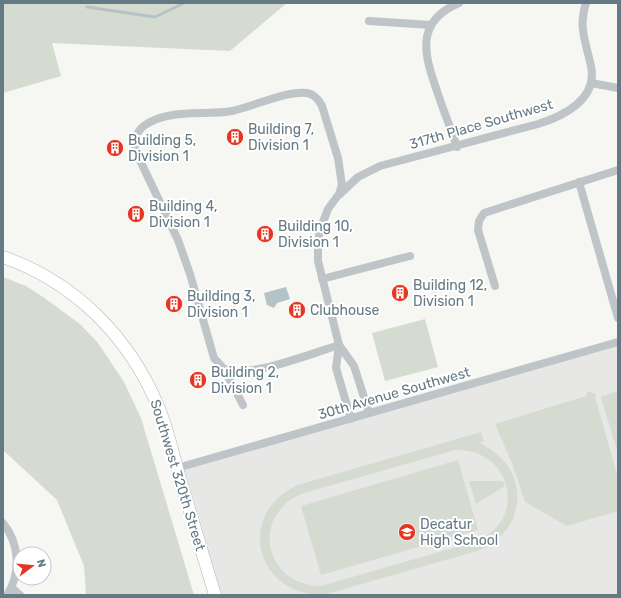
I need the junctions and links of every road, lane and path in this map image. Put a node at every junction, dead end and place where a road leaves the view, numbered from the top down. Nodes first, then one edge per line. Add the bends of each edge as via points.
1 (459, 3) edge
2 (586, 3) edge
3 (369, 21) dead end
4 (431, 25) junction
5 (592, 83) junction
6 (618, 88) edge
7 (457, 147) junction
8 (618, 170) edge
9 (579, 182) junction
10 (340, 194) junction
11 (410, 256) dead end
12 (3, 257) edge
13 (322, 279) junction
14 (495, 286) dead end
15 (618, 318) edge
16 (618, 342) edge
17 (339, 345) junction
18 (224, 369) junction
19 (243, 405) dead end
20 (369, 413) junction
21 (351, 419) junction
22 (177, 468) junction
23 (3, 523) edge
24 (10, 591) edge
25 (20, 595) edge
26 (215, 595) edge

1 - 4 street via 442,12
2 - 5 street via 582,31 591,67
3 - 4 street
4 - 7 street via 426,42 426,58
5 - 6 street
5 - 7 street, 317th Place Southwest via 582,100 557,116
7 - 10 street, 317th Place Southwest via 380,166 358,177
8 - 9 street
9 - 14 street via 484,213 478,221 478,230
9 - 15 street
10 - 13 street, 317th Place Southwest via 328,209 320,230 318,257
10 - 18 street via 341,177 322,106 311,94 292,95 224,112 174,115 143,126 136,137 136,152 178,240 214,358
11 - 13 street
12 - 22 main road, Southwest 320th Street via 32,269 70,292 94,311 117,337 144,378 159,407
13 - 17 street, 317th Place Southwest
16 - 20 street, 30th Avenue Southwest
17 - 18 street via 257,369 237,372
17 - 20 street via 354,366
17 - 21 street via 336,368
18 - 19 street
20 - 21 street, 30th Avenue Southwest
21 - 22 street, 30th Avenue Southwest
22 - 26 main road, Southwest 320th Street
23 - 24 street via 16,550 17,572
24 - 25 street

